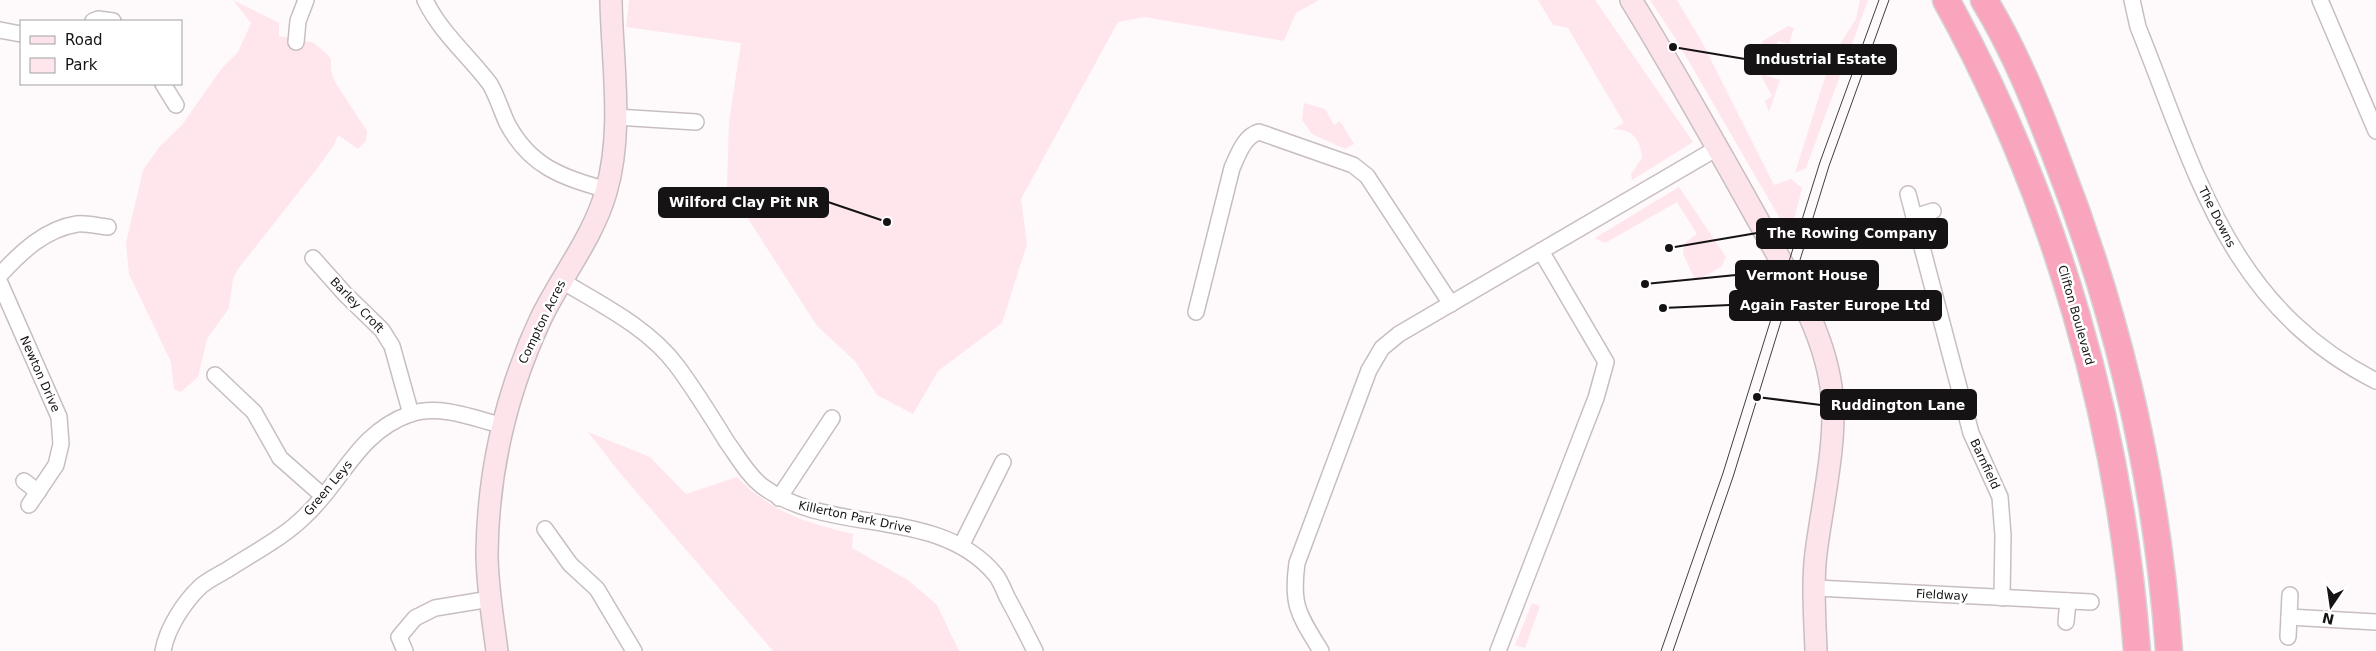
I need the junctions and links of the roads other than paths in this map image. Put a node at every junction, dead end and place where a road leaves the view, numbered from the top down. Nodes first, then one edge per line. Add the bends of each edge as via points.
1 (306, 0) edge
2 (425, 0) edge
3 (611, 0) edge
4 (1631, 0) edge
5 (1946, 0) edge
6 (1984, 0) edge
7 (2132, 0) edge
8 (2320, 0) edge
9 (0, 30) edge
10 (20, 34) edge
11 (296, 42) dead end
12 (164, 85) edge
13 (176, 105) dead end
14 (616, 117) junction
15 (696, 122) dead end
16 (2376, 131) edge
17 (1719, 147) junction
18 (607, 190) junction
19 (1908, 194) dead end
20 (1933, 211) dead end
21 (1914, 217) junction
22 (108, 227) dead end
23 (1541, 251) junction
24 (313, 258) dead end
25 (0, 275) edge
26 (562, 281) junction
27 (0, 283) edge
28 (1450, 304) junction
29 (1196, 312) dead end
30 (215, 375) dead end
31 (2376, 381) edge
32 (411, 414) junction
33 (832, 418) dead end
34 (503, 426) junction
35 (1003, 462) dead end
36 (24, 481) dead end
37 (324, 496) junction
38 (779, 498) junction
39 (546, 529) dead end
40 (961, 546) junction
41 (1816, 588) junction
42 (2290, 595) dead end
43 (2002, 598) junction
44 (490, 599) junction
45 (2068, 601) junction
46 (2091, 602) dead end
47 (2289, 617) junction
48 (2066, 622) dead end
49 (2376, 622) edge
50 (2288, 636) dead end
51 (163, 651) edge
52 (405, 651) edge
53 (497, 651) edge
54 (634, 651) edge
55 (1035, 651) edge
56 (1321, 651) edge
57 (1498, 651) edge
58 (1816, 651) edge
59 (2137, 651) edge
60 (2169, 651) edge

1 - 11 street via 291,20
2 - 18 street via 438,23 491,86 518,142 532,158 560,176
3 - 14 main road, Compton Acres
4 - 17 main road
5 - 59 highway, Clifton Boulevard via 1980,63 2015,141 2051,232 2089,359 2118,493
6 - 60 highway via 2030,89 2078,214 2121,356 2151,490
7 - 31 street, The Downs via 2138,27 2210,207 2240,261 2270,300 2308,337 2341,362
8 - 16 street
9 - 10 street
12 - 13 street
14 - 15 street
14 - 18 main road, Compton Acres via 615,146
17 - 23 street
17 - 41 main road via 1793,282 1820,339 1826,361 1833,404 1832,427 1816,556
18 - 26 main road, Compton Acres via 600,212
19 - 21 street, Barnfield
20 - 21 street
21 - 43 street, Barnfield via 1971,433 2000,497
22 - 25 street via 78,224 49,233 19,254
23 - 28 street
23 - 57 street via 1606,362 1596,398
24 - 32 street, Barley Croft via 382,330 392,346
26 - 34 main road, Compton Acres via 520,366
26 - 38 street, Killerton Park Drive via 617,314 655,342 676,365 744,467
27 - 36 street, Newton Drive via 60,418 60,449 56,465 34,499
28 - 29 street via 1367,176 1353,165 1259,132 1251,134 1232,168
28 - 56 street via 1382,348 1369,370 1297,563 1294,587 1299,614
30 - 37 street via 254,412 280,458
32 - 34 street, Green Leys via 439,411
32 - 37 street, Green Leys via 379,429
33 - 38 street
34 - 44 main road, Compton Acres via 489,512
35 - 40 street
37 - 51 street, Green Leys via 305,517 280,536 202,586 180,612
38 - 40 street, Killerton Park Drive via 801,507 932,533
39 - 54 street via 570,564 597,589
40 - 55 street, Killerton Park Drive via 996,574
41 - 43 street, Fieldway
41 - 58 main road
42 - 47 street
43 - 45 street, Fieldway
44 - 52 street via 435,608 415,618 400,637
44 - 53 main road, Compton Acres
45 - 46 street, Fieldway
45 - 48 street
47 - 49 street
47 - 50 street

